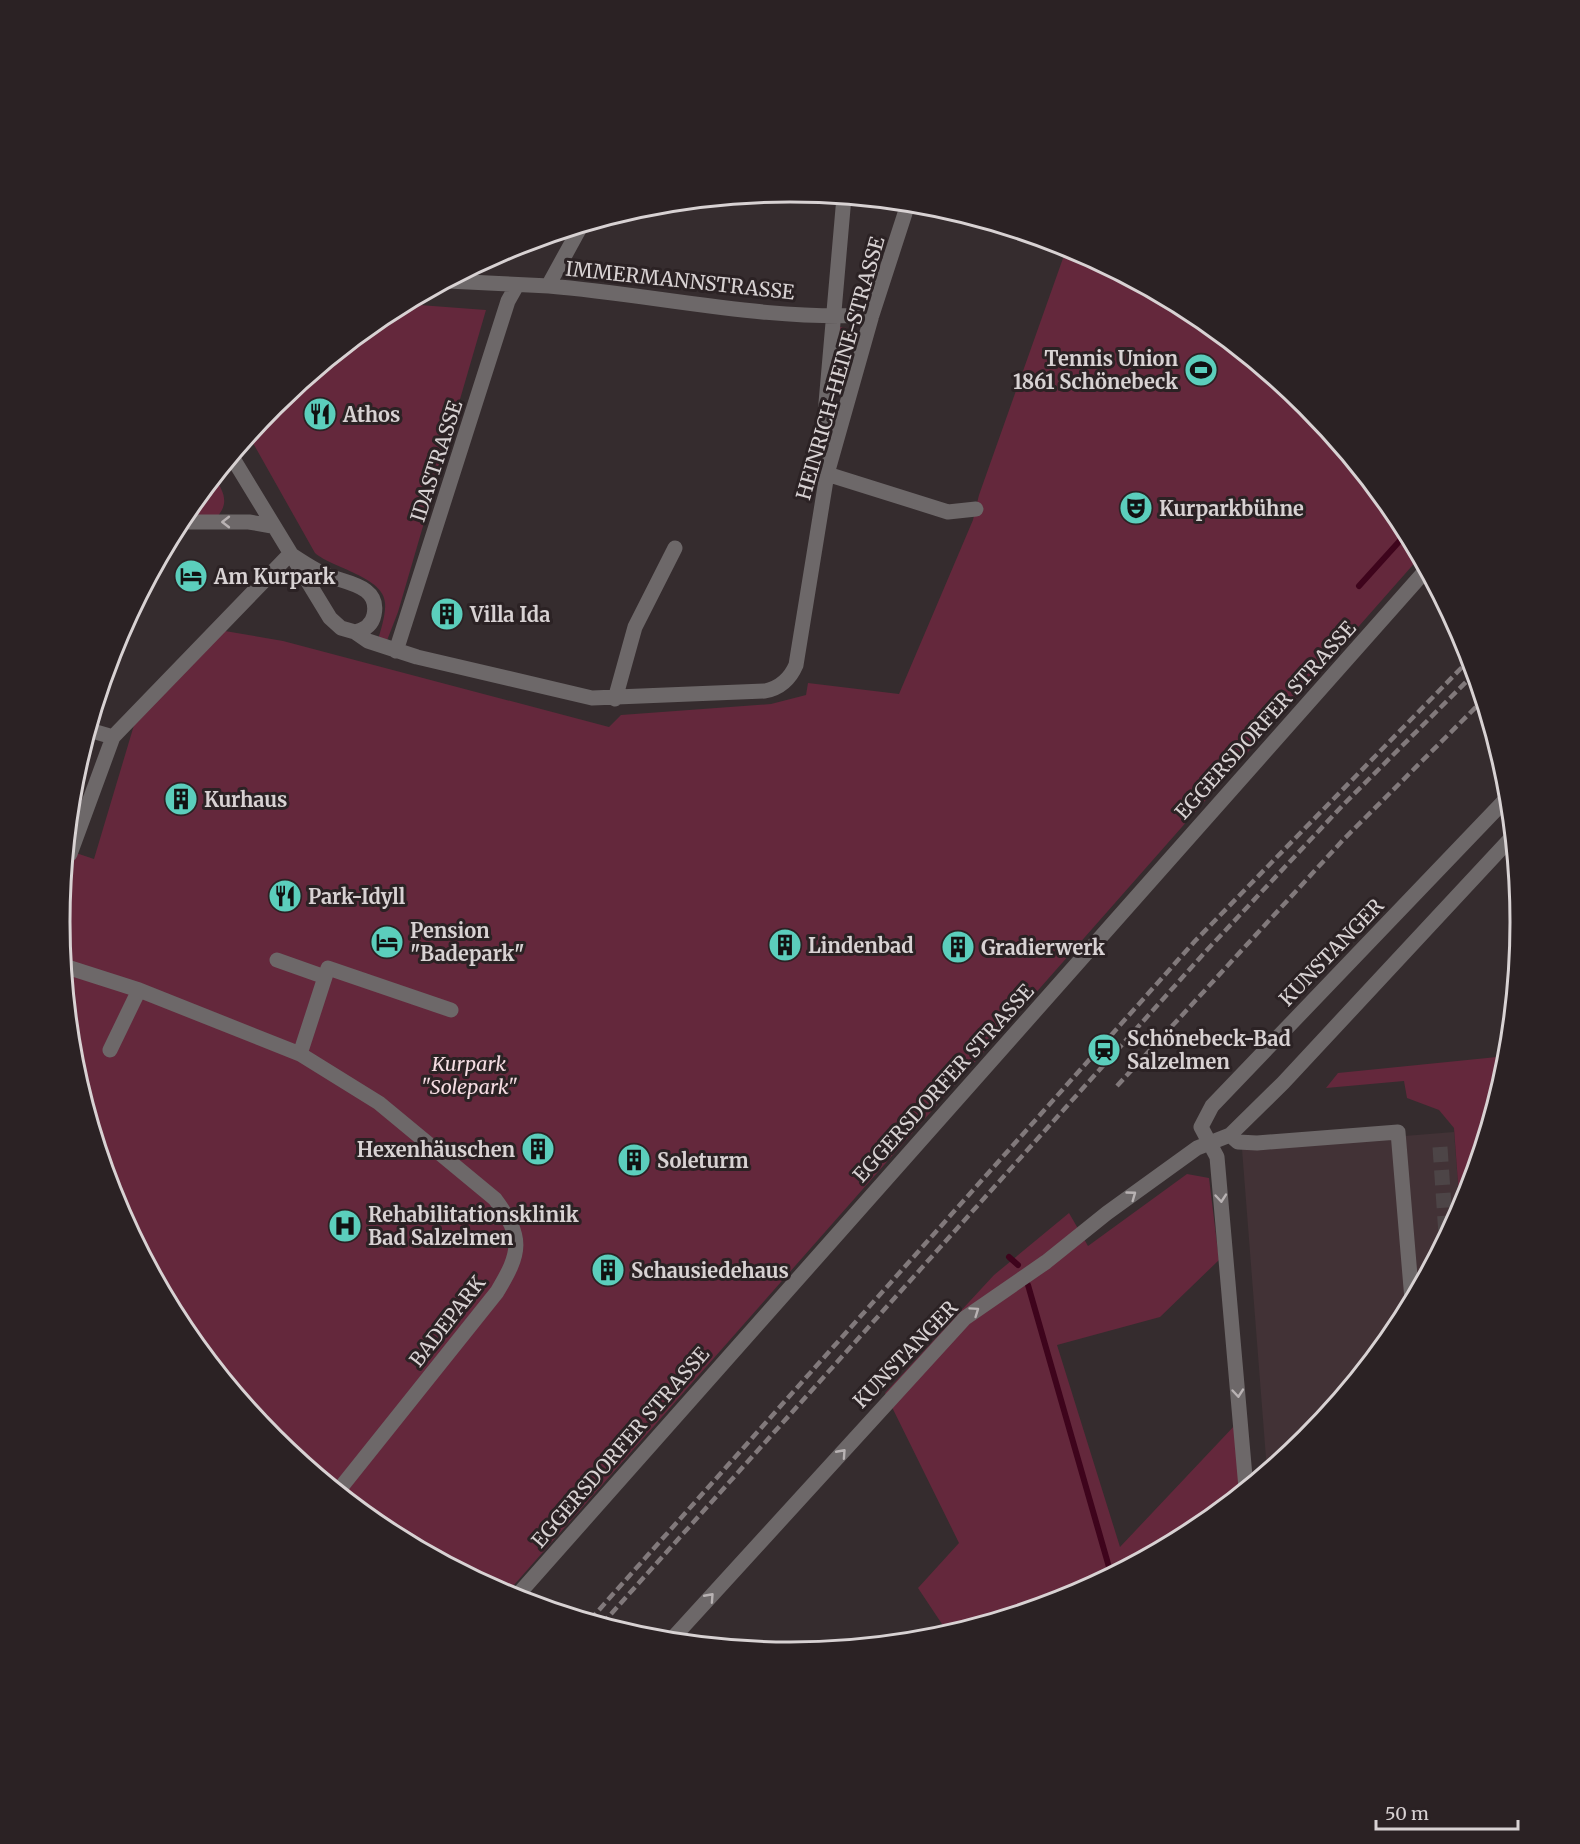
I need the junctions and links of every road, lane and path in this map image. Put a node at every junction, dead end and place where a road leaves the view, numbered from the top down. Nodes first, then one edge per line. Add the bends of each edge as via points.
1 (843, 205) edge
2 (905, 212) edge
3 (576, 236) edge
4 (463, 282) edge
5 (517, 285) junction
6 (548, 286) junction
7 (872, 315) junction
8 (834, 317) junction
9 (236, 464) edge
10 (827, 474) junction
11 (976, 509) dead end
12 (192, 522) edge
13 (272, 526) junction
14 (675, 548) dead end
15 (290, 554) junction
16 (1420, 576) edge
17 (355, 632) junction
18 (396, 651) junction
19 (615, 699) junction
20 (96, 732) edge
21 (113, 737) junction
22 (1500, 806) edge
23 (76, 838) edge
24 (1505, 845) edge
25 (277, 960) dead end
26 (72, 969) edge
27 (325, 977) junction
28 (139, 990) junction
29 (451, 1010) dead end
30 (110, 1050) dead end
31 (300, 1054) junction
32 (1230, 1135) junction
33 (1209, 1142) junction
34 (1411, 1286) edge
35 (1245, 1479) edge
36 (343, 1485) edge
37 (522, 1590) edge
38 (678, 1632) edge

1 - 8 street
2 - 7 street, HEINRICH-HEINE-STRASSE
3 - 6 street
4 - 5 street, IMMERMANNSTRASSE
5 - 6 street, IMMERMANNSTRASSE
5 - 18 street, IDASTRASSE via 508,301
6 - 8 street, IMMERMANNSTRASSE
7 - 8 street, IMMERMANNSTRASSE
7 - 10 street, HEINRICH-HEINE-STRASSE
8 - 10 street via 826,403
9 - 13 street, HEINRICH-HEINE-STRASSE
10 - 11 street via 948,512
10 - 19 street, HEINRICH-HEINE-STRASSE via 796,665 785,682 765,691
13 -> 12 street
13 - 15 street, HEINRICH-HEINE-STRASSE
14 - 19 street via 635,627
15 - 17 street, HEINRICH-HEINE-STRASSE via 330,618 346,631
15 - 17 street via 324,574 350,581 370,596 374,618 363,630
15 - 21 street
16 - 37 street, EGGERSDORFER STRASSE
17 - 18 street, HEINRICH-HEINE-STRASSE via 368,642
18 - 19 street, HEINRICH-HEINE-STRASSE via 592,698
20 - 21 street
21 - 23 street
22 - 33 street, KUNSTANGER via 1212,1107 1201,1126
24 - 32 street, KUNSTANGER
25 - 27 street
26 - 28 street, BADEPARK
27 - 29 street via 328,968
27 - 31 street
28 - 30 street
28 - 31 street, BADEPARK
31 - 36 street, BADEPARK via 379,1103 495,1199 508,1217 516,1248 514,1264 497,1292
32 - 33 street, KUNSTANGER
32 - 34 street via 1238,1142 1257,1143 1398,1132
33 -> 35 street, KUNSTANGER via 1217,1157
38 -> 33 street, KUNSTANGER via 965,1318

